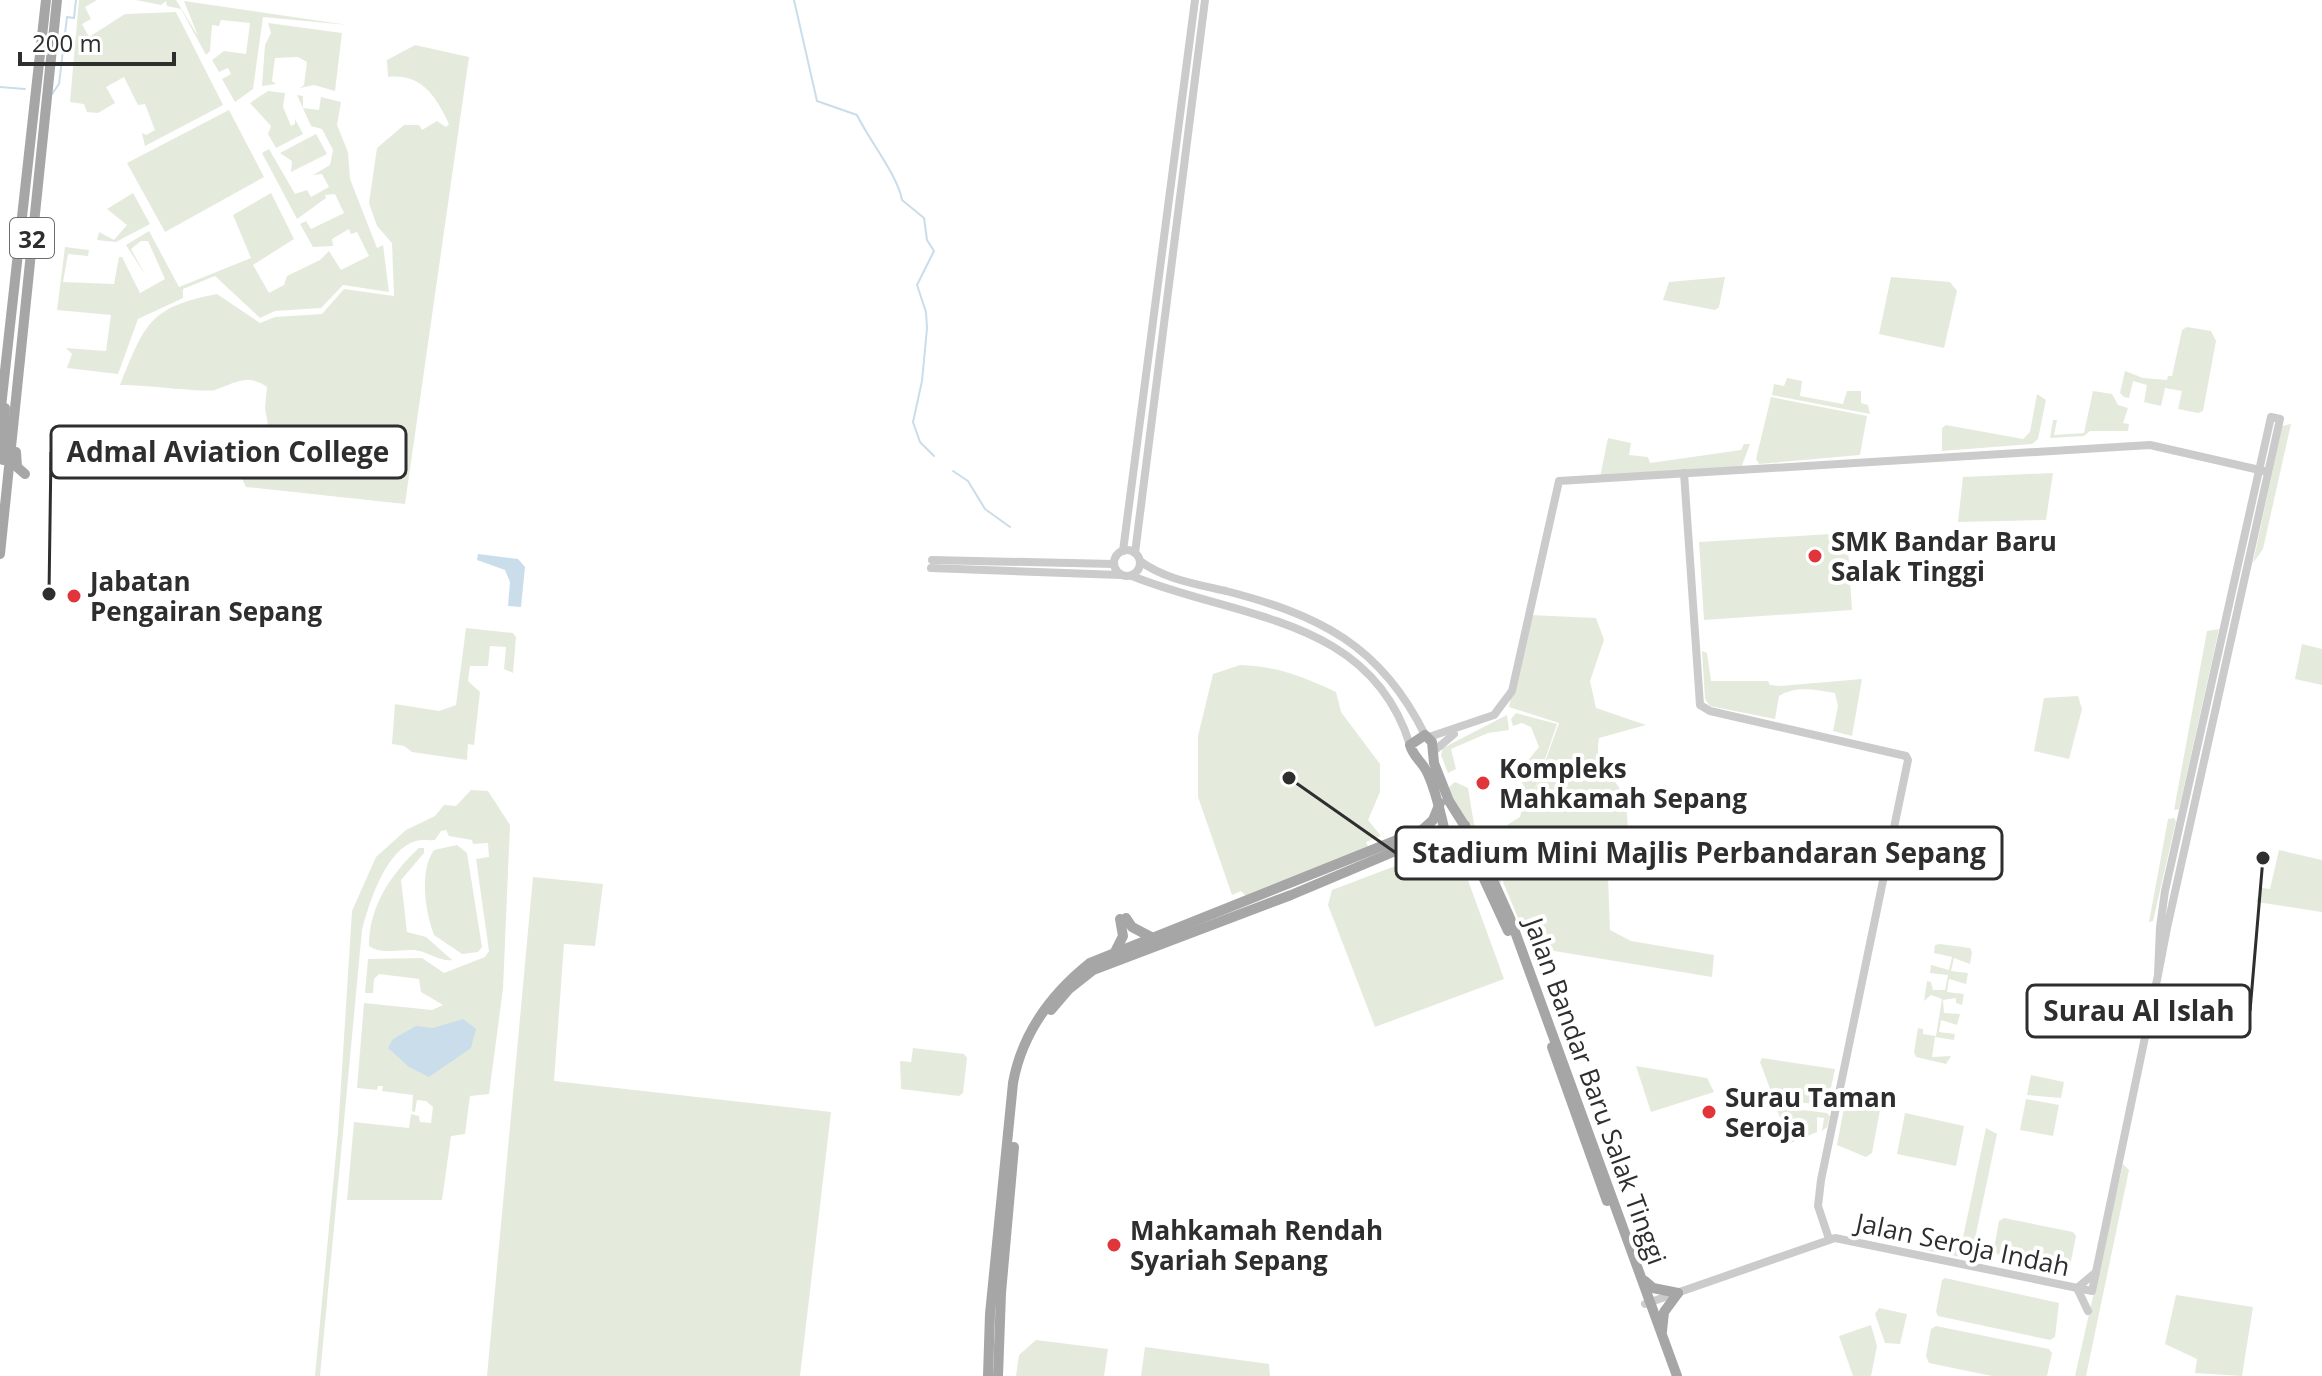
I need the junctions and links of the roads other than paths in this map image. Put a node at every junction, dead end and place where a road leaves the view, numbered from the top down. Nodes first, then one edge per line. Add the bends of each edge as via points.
1 (46, 0) edge
2 (57, 0) edge
3 (1195, 0) edge
4 (1205, 0) edge
5 (6, 374) junction
6 (19, 374) junction
7 (0, 416) edge
8 (2264, 471) junction
9 (1684, 473) junction
10 (25, 474) dead end
11 (4, 480) edge
12 (1123, 551) junction
13 (0, 554) edge
14 (1138, 557) junction
15 (1114, 564) junction
16 (1120, 575) junction
17 (1132, 576) junction
18 (1413, 711) junction
19 (1461, 729) junction
20 (1450, 732) junction
21 (1427, 736) junction
22 (1410, 745) junction
23 (1434, 751) junction
24 (1440, 803) junction
25 (1465, 825) junction
26 (1451, 836) junction
27 (1238, 901) junction
28 (1243, 913) junction
29 (1151, 937) junction
30 (1115, 952) junction
31 (1829, 1239) junction
32 (1639, 1272) junction
33 (2096, 1272) junction
34 (2077, 1288) junction
35 (1678, 1293) junction
36 (1648, 1304) junction
37 (2088, 1311) dead end
38 (1662, 1335) junction
39 (988, 1376) edge
40 (998, 1376) edge
41 (1671, 1376) edge
42 (1677, 1376) edge

1 - 5 main road, 32 via 24,222 15,237 21,252
2 - 6 main road, 32
3 - 12 street
4 - 14 street
5 - 7 main road, 32
5 - 11 main road
6 - 10 main road via 15,460
6 - 11 main road, 32
8 - 8 street via 2271,417 2280,419
8 - 9 street via 2150,445
8 - 33 street via 2165,891 2158,975
9 - 19 street via 1559,481 1512,691 1494,715
9 - 31 street via 1700,705 1908,760 1821,1180 1818,1206
11 - 13 main road, 32
12 - 14 street
12 - 15 street
14 - 17 street via 1139,570
14 - 18 street via 1171,577 1292,610 1342,634 1387,674
15 - 16 street
15 - 16 street via 932,564
16 - 17 street
17 - 22 street via 1279,622 1342,651 1385,690
18 - 20 street via 1431,729
18 - 21 street
19 - 20 street
19 - 23 street
20 - 21 street
21 - 22 main road
21 - 23 main road, Jalan Bandar Baru Salak Tinggi
22 - 24 main road
23 - 25 main road, Jalan Bandar Baru Salak Tinggi via 1449,801
24 - 26 main road
24 - 27 main road via 1422,830
25 - 26 main road via 1464,833
25 - 32 main road, Jalan Bandar Baru Salak Tinggi via 1510,918
26 - 28 main road via 1424,839
26 - 36 main road, Jalan Bandar Baru Salak Tinggi via 1471,851 1506,926
27 - 28 main road
27 - 29 main road
28 - 40 main road via 1093,970 1048,1013 1030,1045 1021,1072
29 - 30 main road
29 - 30 main road via 1123,918 1123,936
30 - 39 main road via 1062,985 1018,1058
31 - 34 street, Jalan Seroja Indah
31 - 35 street, Jalan Seroja Indah
32 - 35 main road via 1653,1288
32 - 36 main road, Jalan Bandar Baru Salak Tinggi
33 - 34 street
33 - 34 street, Jalan Seroja Indah via 2092,1291
34 - 37 street
35 - 36 street, Jalan Seroja Indah
35 - 38 main road via 1664,1312
36 - 38 main road, Jalan Bandar Baru Salak Tinggi
36 - 41 main road, Jalan Bandar Baru Salak Tinggi
38 - 42 main road, Jalan Bandar Baru Salak Tinggi

